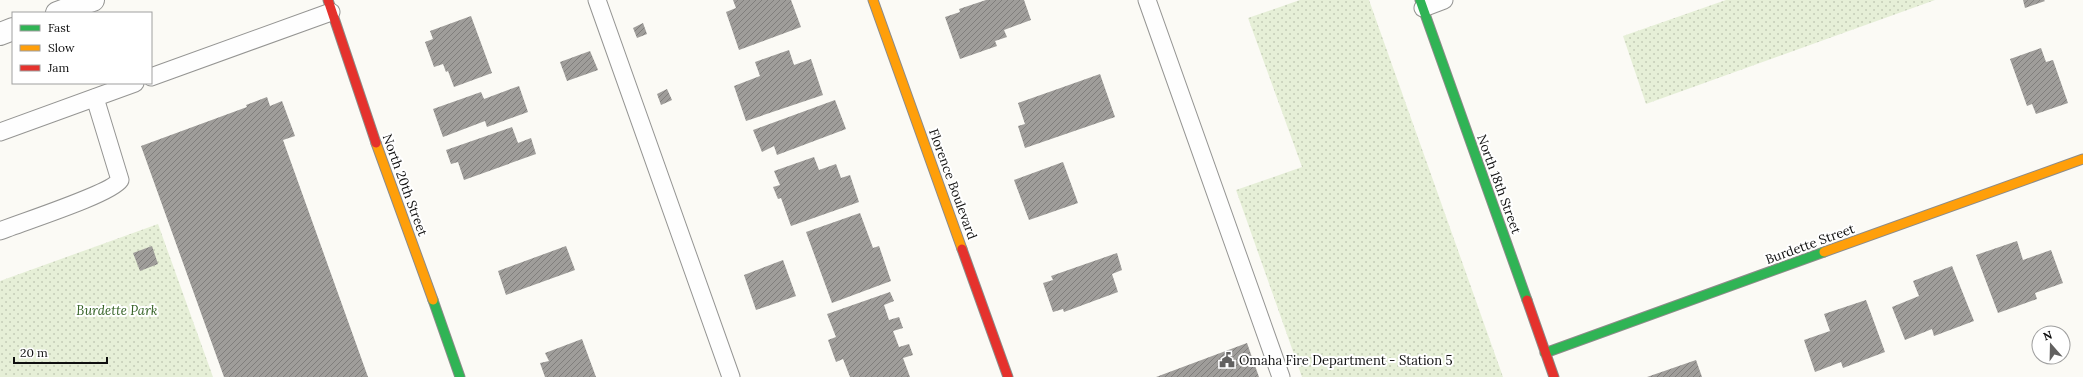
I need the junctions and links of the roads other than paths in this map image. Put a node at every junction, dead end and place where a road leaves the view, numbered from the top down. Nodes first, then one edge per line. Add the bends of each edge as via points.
1 (94, 0) edge
2 (597, 0) edge
3 (873, 0) edge
4 (1147, 0) edge
5 (1444, 0) edge
6 (1422, 4) edge
7 (330, 6) edge
8 (60, 12) edge
9 (12, 29) edge
10 (0, 34) edge
11 (152, 77) edge
12 (132, 84) edge
13 (94, 98) junction
14 (0, 132) edge
15 (2083, 159) edge
16 (0, 230) edge
17 (1545, 353) junction
18 (460, 377) edge
19 (731, 377) edge
20 (1008, 377) edge
21 (1281, 377) edge
22 (1554, 377) edge

1 - 8 street
2 - 19 lane
3 - 20 street, Florence Boulevard
4 - 21 lane
5 - 6 lane
6 - 17 street, North 18th Street
7 - 11 lane
7 - 18 street, North 20th Street via 352,76
9 - 10 street
12 - 13 lane
13 - 14 lane
13 - 16 lane via 120,180 117,185
15 - 17 street, Burdette Street
17 - 22 street, North 18th Street

